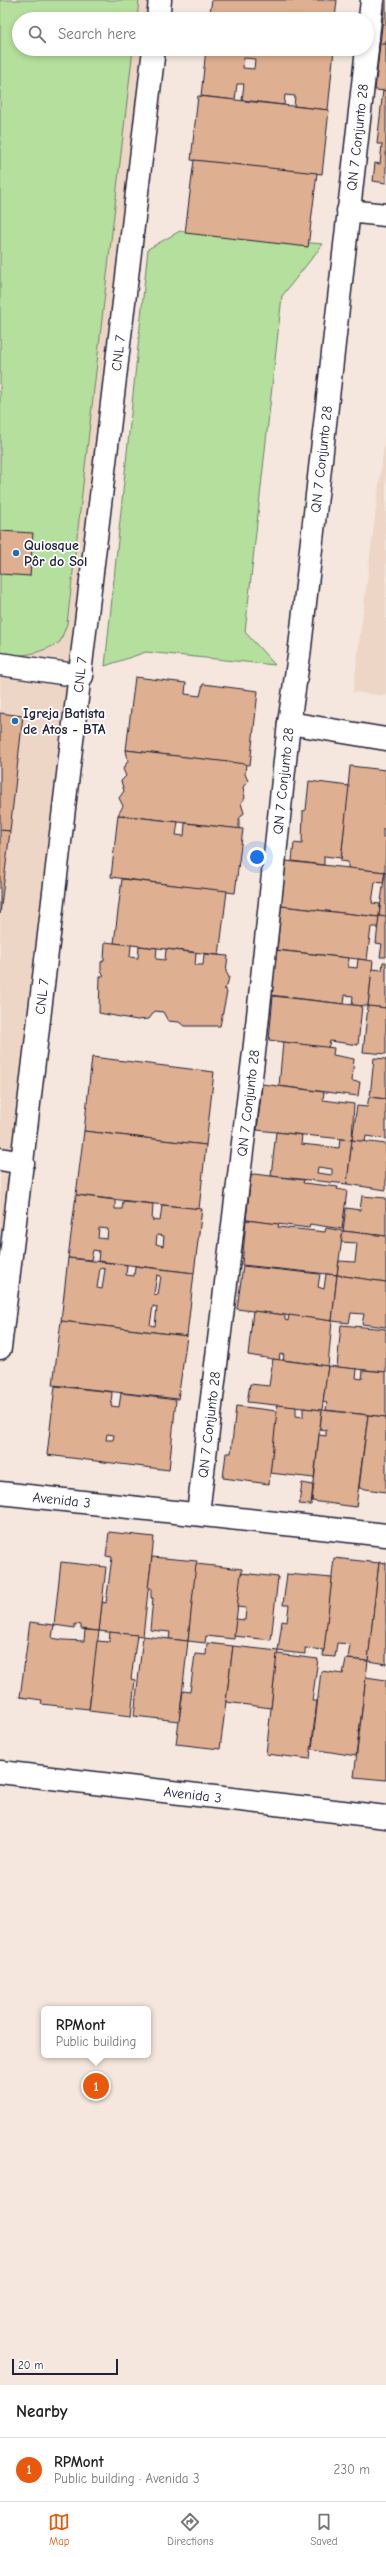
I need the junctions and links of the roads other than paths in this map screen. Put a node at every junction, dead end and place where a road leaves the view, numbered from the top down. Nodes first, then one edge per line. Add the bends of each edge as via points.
1 (160, 0) edge
2 (372, 0) edge
3 (159, 12) edge
4 (371, 12) edge
5 (153, 56) edge
6 (366, 56) edge
7 (348, 211) junction
8 (386, 215) edge
9 (0, 664) edge
10 (82, 676) junction
11 (288, 723) junction
12 (386, 739) edge
13 (0, 1159) edge
14 (23, 1163) junction
15 (0, 1348) edge
16 (0, 1493) edge
17 (198, 1513) junction
18 (386, 1535) edge
19 (0, 1772) edge
20 (386, 1817) edge

1 - 3 street
2 - 4 street
5 - 10 street, CNL 7
6 - 7 street, QN 7 Conjunto 28
7 - 8 street
7 - 11 street, QN 7 Conjunto 28 via 299,656
9 - 10 street
10 - 14 street, CNL 7
11 - 12 street
11 - 17 street, QN 7 Conjunto 28 via 255,1044
13 - 14 street
14 - 15 street, CNL 7
16 - 17 street, Avenida 3
17 - 18 street, Avenida 3
19 - 20 street, Avenida 3

